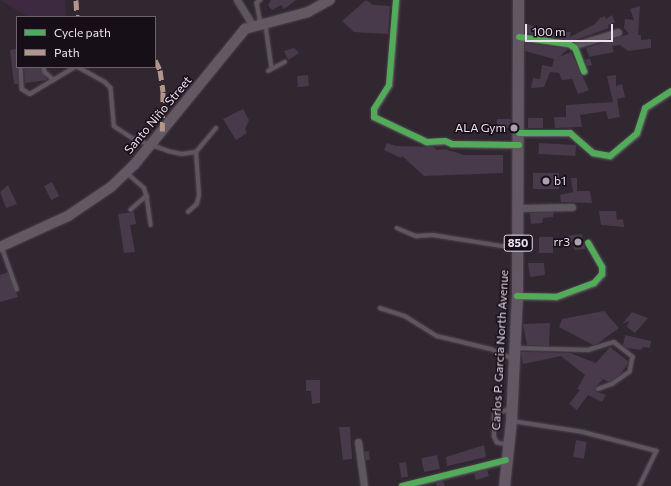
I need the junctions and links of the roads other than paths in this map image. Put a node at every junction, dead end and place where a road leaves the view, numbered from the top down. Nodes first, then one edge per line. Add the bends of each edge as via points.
1 (237, 0) edge
2 (261, 0) edge
3 (330, 0) edge
4 (396, 0) edge
5 (518, 0) edge
6 (260, 24) junction
7 (618, 32) dead end
8 (519, 37) junction
9 (572, 46) junction
10 (286, 62) dead end
11 (21, 68) edge
12 (44, 68) edge
13 (73, 68) edge
14 (80, 68) edge
15 (272, 68) junction
16 (268, 71) dead end
17 (584, 71) dead end
18 (54, 80) junction
19 (671, 91) edge
20 (216, 128) dead end
21 (518, 134) junction
22 (151, 144) junction
23 (519, 145) junction
24 (196, 152) junction
25 (126, 173) junction
26 (147, 196) junction
27 (572, 207) dead end
28 (519, 208) junction
29 (131, 210) dead end
30 (188, 212) dead end
31 (151, 225) dead end
32 (397, 228) dead end
33 (588, 243) dead end
34 (518, 245) junction
35 (1, 246) edge
36 (17, 289) dead end
37 (517, 296) junction
38 (380, 308) dead end
39 (514, 354) junction
40 (599, 389) dead end
41 (511, 409) junction
42 (511, 421) junction
43 (358, 442) dead end
44 (508, 445) junction
45 (506, 460) junction
46 (364, 486) edge
47 (402, 486) edge
48 (504, 486) edge
49 (640, 486) edge

1 - 6 street
2 - 6 lane via 257,3
3 - 6 main road, Santo Niño Street via 308,12
4 - 23 street via 389,85 374,110 374,117 427,142
5 - 8 main road, Carlos P. Garcia North Avenue / 850
6 - 15 lane
6 - 22 main road, Santo Niño Street via 239,35
7 - 9 street
8 - 9 street
8 - 21 main road, Carlos P. Garcia North Avenue / 850
9 - 17 street
10 - 15 lane
11 - 18 lane via 22,89 30,94
12 - 18 lane
13 - 18 lane
14 - 22 lane via 111,88 114,126 134,138
15 - 16 lane
19 - 21 street via 645,108 638,133 610,156 592,153 570,133
20 - 24 lane
21 - 23 main road, Carlos P. Garcia North Avenue / 850
22 - 24 lane via 182,154
22 - 25 main road, Santo Niño Street
23 - 28 main road, Carlos P. Garcia North Avenue / 850
24 - 30 lane via 197,204
25 - 26 lane via 144,188
25 - 35 main road, Santo Niño Street via 85,207
26 - 29 lane
26 - 31 lane
27 - 28 street
28 - 34 main road, Carlos P. Garcia North Avenue / 850
32 - 34 lane via 416,236 433,235 502,246
33 - 37 street via 602,267 602,274 594,283 556,297
34 - 37 main road, Carlos P. Garcia North Avenue / 850
35 - 36 lane
37 - 39 main road, Carlos P. Garcia North Avenue / 850
38 - 39 lane via 405,316 437,336
39 - 40 lane via 588,350 614,342 633,357 630,372 613,384
39 - 41 main road, Carlos P. Garcia North Avenue / 850
41 - 42 main road, Carlos P. Garcia North Avenue / 850
41 - 44 lane via 501,410 494,415 494,437 497,443
42 - 44 main road, Carlos P. Garcia North Avenue / 850
42 - 49 lane via 583,432 657,451
43 - 46 street
44 - 45 main road, Carlos P. Garcia North Avenue / 850
45 - 47 street
45 - 48 main road, Carlos P. Garcia North Avenue / 850

